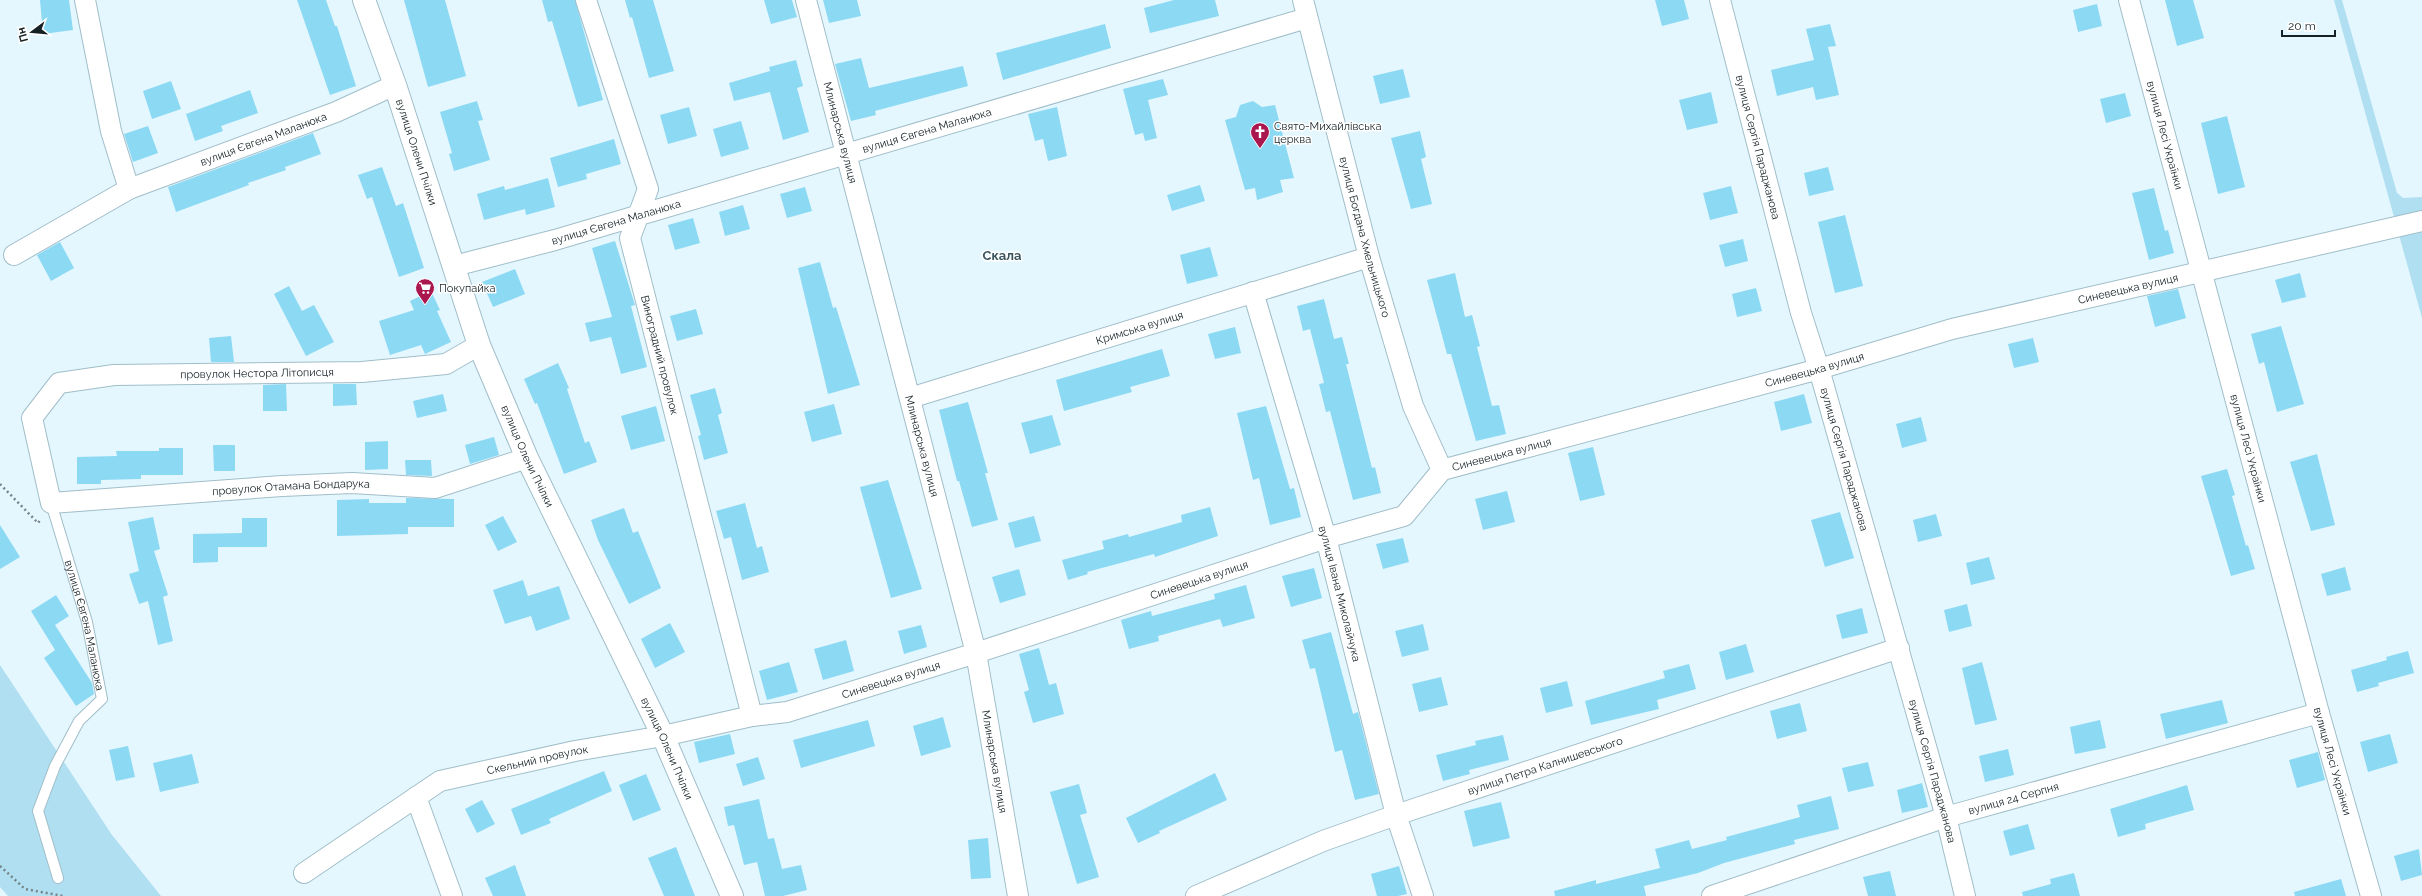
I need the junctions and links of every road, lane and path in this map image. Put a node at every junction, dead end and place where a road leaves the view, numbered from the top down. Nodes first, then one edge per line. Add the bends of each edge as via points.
1 (85, 0) edge
2 (364, 0) edge
3 (586, 0) edge
4 (806, 0) edge
5 (1720, 0) edge
6 (2129, 0) edge
7 (1305, 9) edge
8 (395, 85) junction
9 (846, 154) junction
10 (130, 190) junction
11 (638, 214) junction
12 (2422, 222) edge
13 (14, 255) dead end
14 (1369, 257) junction
15 (454, 266) junction
16 (2201, 274) junction
17 (1253, 292) junction
18 (479, 345) junction
19 (1819, 369) junction
20 (910, 398) junction
21 (41, 406) joint
22 (527, 458) junction
23 (1442, 470) junction
24 (0, 484) edge
25 (51, 503) junction
26 (1326, 538) junction
27 (1899, 648) junction
28 (976, 653) junction
29 (2319, 713) junction
30 (752, 716) junction
31 (663, 736) junction
32 (416, 797) junction
33 (1396, 815) junction
34 (1946, 817) junction
35 (0, 866) edge
36 (304, 872) dead end
37 (58, 878) dead end
38 (63, 896) edge
39 (452, 896) edge
40 (732, 896) edge
41 (1018, 896) edge
42 (1196, 896) edge
43 (1423, 896) edge
44 (1712, 896) edge
45 (1965, 896) edge
46 (2371, 896) edge

1 - 10 street via 111,131
2 - 8 street, вулиця Олени Пчілки
3 - 11 street, Виноградний провулок via 648,189
4 - 9 street, Млинарська вулиця
5 - 19 street, вулиця Сергія Параджанова via 1801,313
6 - 16 street, вулиця Лесі Українки
7 - 9 street, вулиця Євгена Маланюка
7 - 14 street, вулиця Богдана Хмельницького
8 - 10 street, вулиця Євгена Маланюка via 336,112
8 - 15 street, вулиця Олени Пчілки
9 - 11 street, вулиця Євгена Маланюка
9 - 20 street, Млинарська вулиця
10 - 13 street, вулиця Євгена Маланюка
11 - 15 street, вулиця Євгена Маланюка via 555,240
11 - 30 street, Виноградний провулок via 630,238
12 - 16 street, Синевецька вулиця
14 - 17 street, Кримська вулиця
14 - 23 street, вулиця Богдана Хмельницького via 1413,406
15 - 18 street, вулиця Олени Пчілки
16 - 19 street, Синевецька вулиця via 1952,328
16 - 29 street, вулиця Лесі Українки
17 - 20 street, Кримська вулиця
17 - 26 street, вулиця Івана Миколайчука
18 - 21 street, провулок Нестора Літописця via 446,364 362,372 114,375 60,383
18 - 22 street, вулиця Олени Пчілки
19 - 23 street, Синевецька вулиця
19 - 27 street, вулиця Сергія Параджанова
20 - 28 street, Млинарська вулиця
21 - 25 street, вулиця Євгена Маланюка via 32,418
22 - 25 street, провулок Отамана Бондарука via 435,488 352,483
22 - 31 street, вулиця Олени Пчілки
23 - 26 street, Синевецька вулиця via 1404,516
24 - 25 path via 38,523
25 - 37 lane, вулиця Євгена Маланюка via 87,622 102,699 79,721 55,766 38,811
26 - 28 street, Синевецька вулиця
26 - 33 street, вулиця Івана Миколайчука
27 - 33 street, вулиця Петра Калнишевського
27 - 34 street, вулиця Сергія Параджанова
28 - 30 street, Синевецька вулиця via 787,712
28 - 41 street, Млинарська вулиця
29 - 34 street, вулиця 24 Серпня
29 - 46 street, вулиця Лесі Українки
30 - 31 street, Синевецька вулиця
31 - 32 street, Скельний провулок via 575,751 440,781
31 - 40 street, вулиця Олени Пчілки
32 - 36 street, Скельний провулок
32 - 39 street
33 - 42 street, вулиця Петра Калнишевського via 1323,841
33 - 43 street, вулиця Івана Миколайчука
34 - 44 street, вулиця 24 Серпня
34 - 45 street, вулиця Сергія Параджанова
35 - 38 path via 25,889

